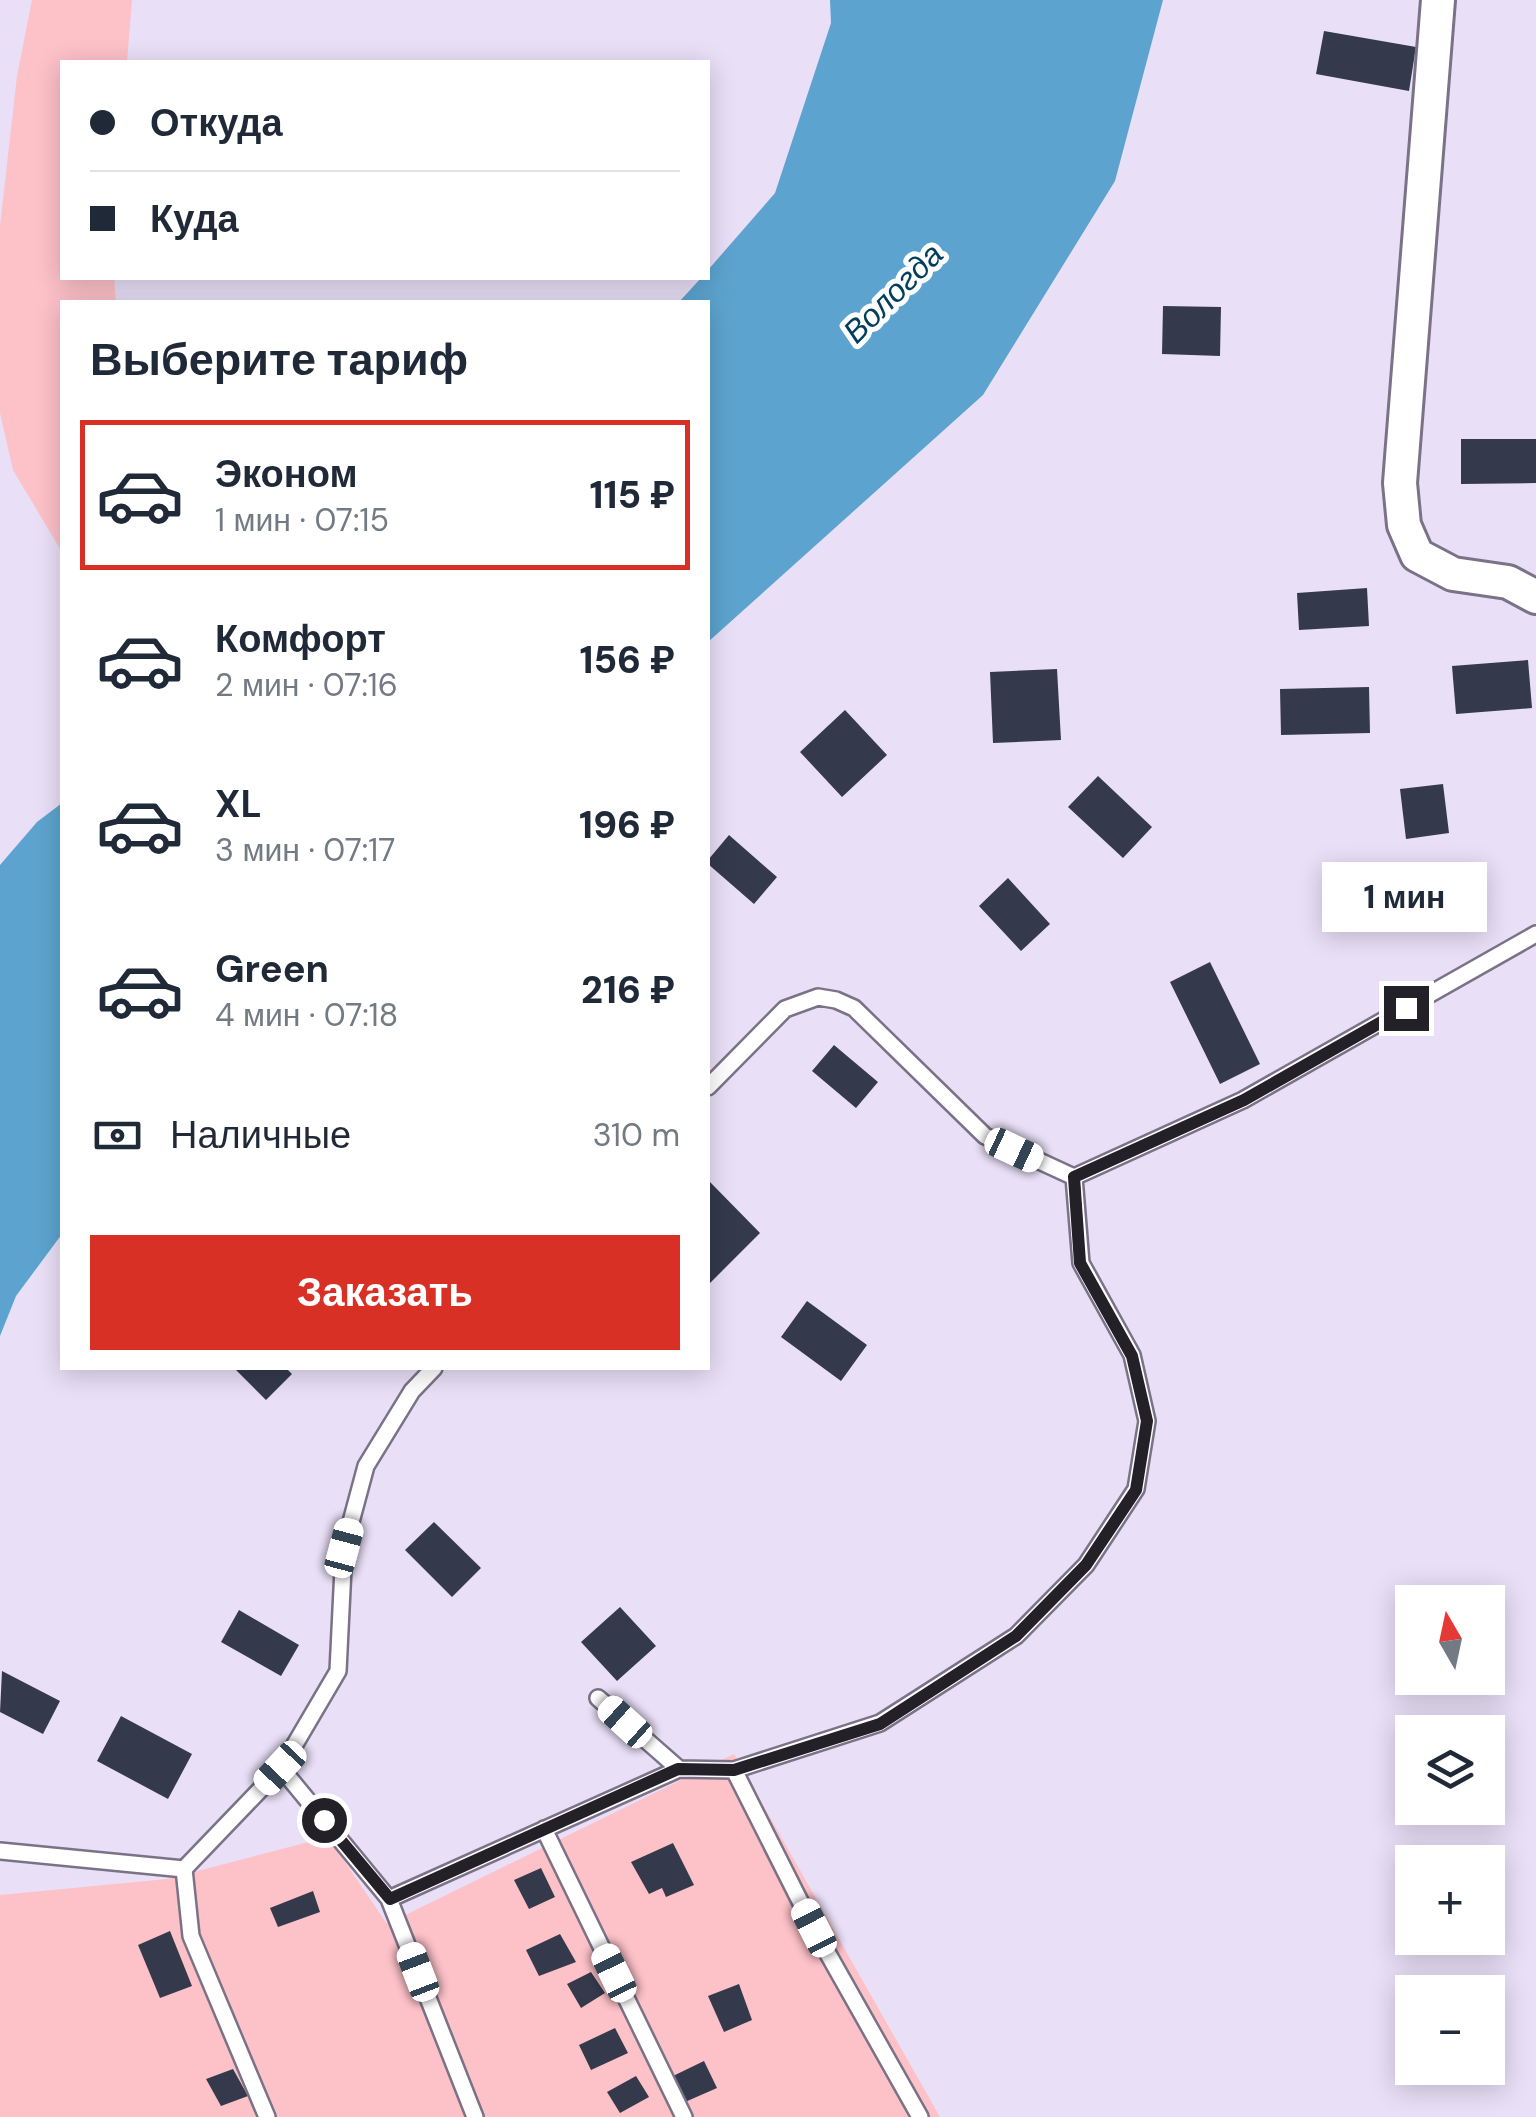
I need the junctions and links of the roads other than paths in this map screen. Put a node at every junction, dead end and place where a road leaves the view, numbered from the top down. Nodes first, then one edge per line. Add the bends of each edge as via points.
1 (1438, 0) edge
2 (1536, 597) edge
3 (1536, 934) edge
4 (710, 1085) edge
5 (1074, 1177) junction
6 (432, 1370) edge
7 (598, 1698) dead end
8 (280, 1768) junction
9 (678, 1769) junction
10 (734, 1770) junction
11 (544, 1830) junction
12 (0, 1851) edge
13 (184, 1870) junction
14 (390, 1899) junction
15 (267, 2117) edge
16 (474, 2117) edge
17 (684, 2117) edge
18 (920, 2117) edge

1 - 2 street via 1400,484 1404,525 1418,555 1453,574 1508,582
3 - 5 lane via 1244,1100
4 - 5 lane via 784,1009 818,997 836,1000 854,1008 985,1136
5 - 10 lane via 1080,1263 1132,1356 1147,1421 1136,1490 1086,1565 1016,1636 880,1724
6 - 8 lane via 366,1466 344,1548 338,1671
7 - 9 lane
8 - 13 lane
8 - 14 lane
9 - 10 lane
9 - 11 lane
10 - 18 lane
11 - 14 lane
11 - 17 lane
12 - 13 lane
13 - 15 lane via 191,1936
14 - 16 lane

